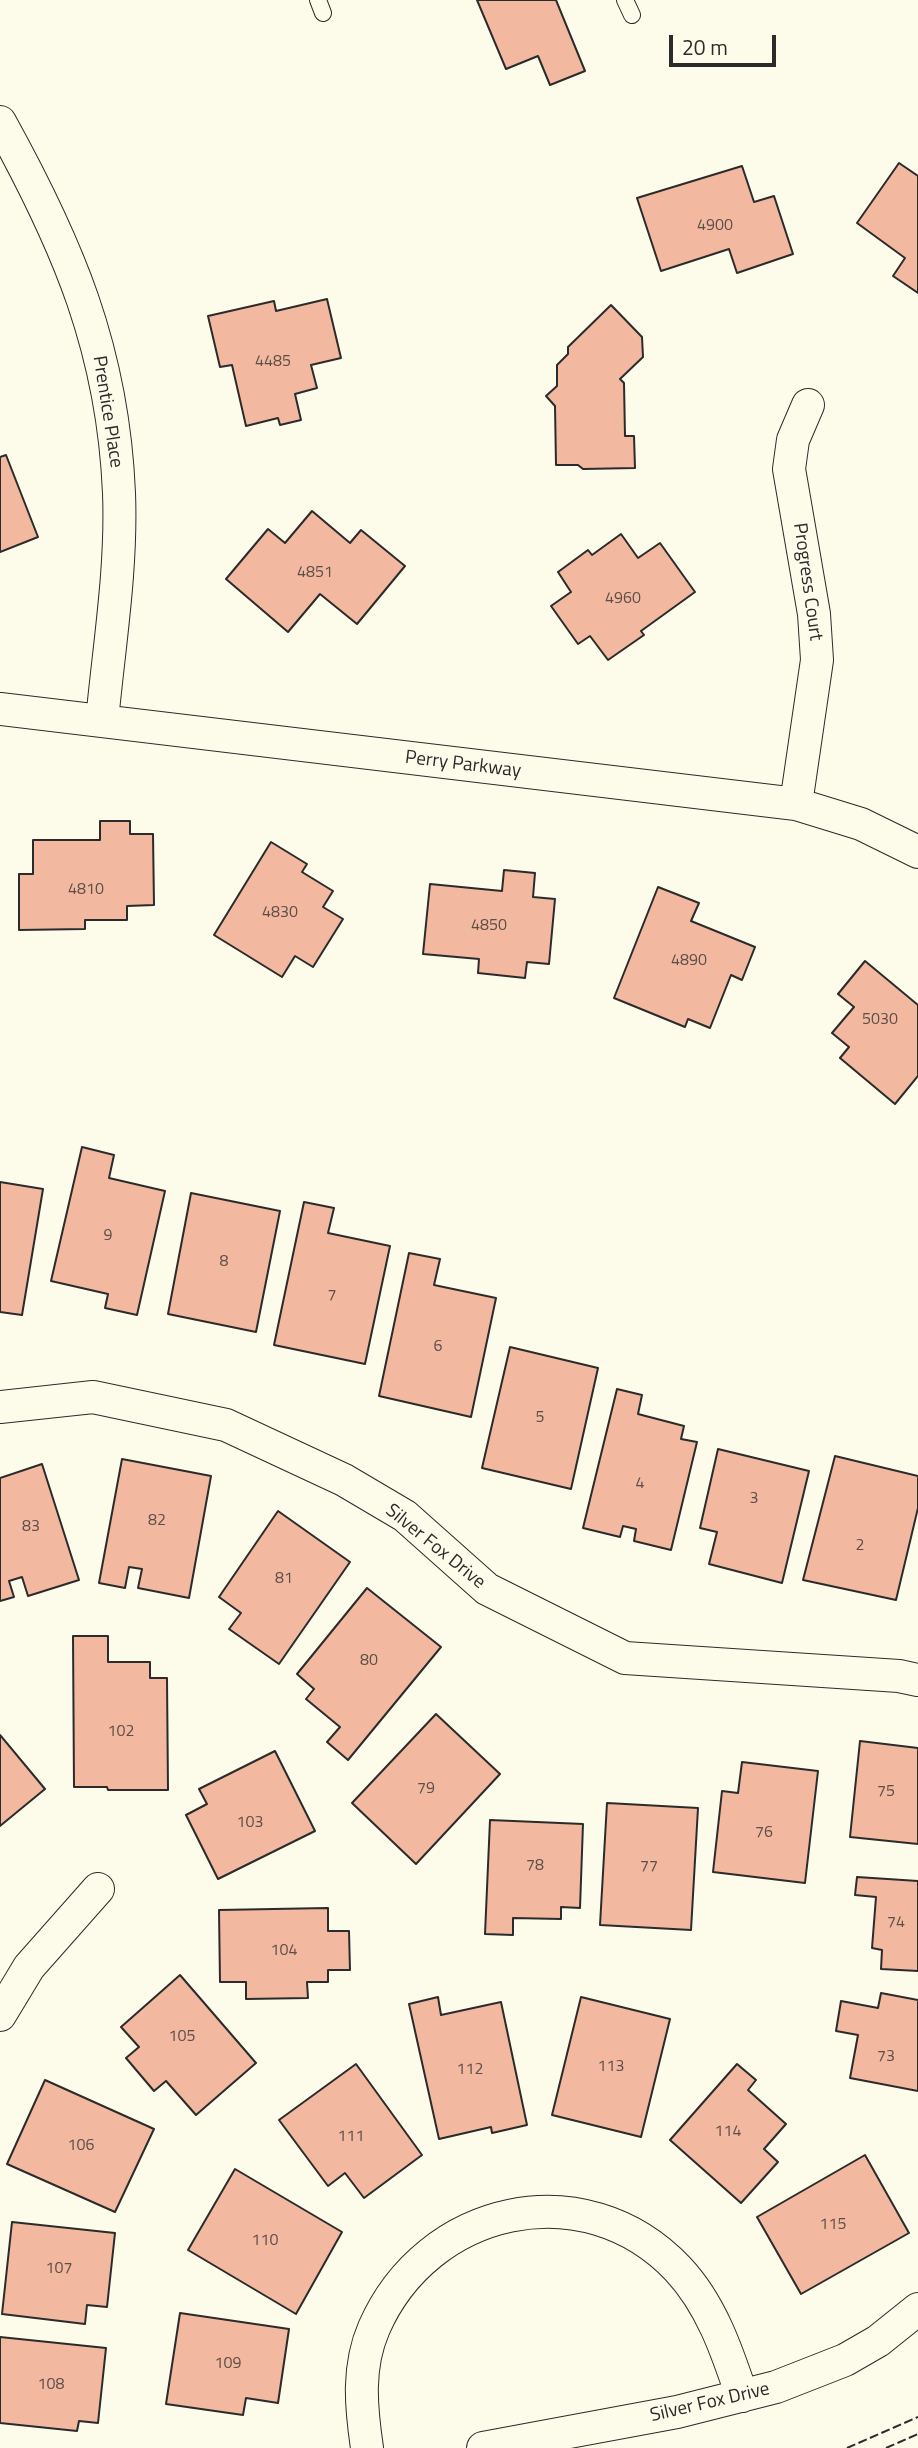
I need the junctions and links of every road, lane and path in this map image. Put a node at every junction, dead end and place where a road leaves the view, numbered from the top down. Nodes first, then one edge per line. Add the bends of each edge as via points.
1 (0, 122) edge
2 (808, 405) dead end
3 (0, 709) edge
4 (102, 721) junction
5 (796, 804) junction
6 (918, 852) edge
7 (0, 1408) edge
8 (918, 1680) edge
9 (97, 1889) dead end
10 (0, 2015) edge
11 (918, 2309) edge
12 (742, 2396) junction
13 (367, 2448) edge
14 (483, 2448) edge

1 - 4 street, Prentice Place via 69,256 104,374 114,432 119,494 117,564
2 - 5 street, Progress Court via 793,440 789,469 814,614 817,660
3 - 4 street, Perry Parkway
4 - 5 street, Perry Parkway
5 - 6 street, Perry Parkway via 861,824
7 - 8 street, Silver Fox Drive via 93,1397 226,1425 344,1480 405,1517 487,1589 625,1658
9 - 10 street via 29,1967
11 - 12 street, Silver Fox Drive via 845,2360 808,2377
12 - 13 street via 704,2301 677,2268 638,2237 603,2220 539,2211 474,2226 445,2241 407,2275 373,2329 363,2366 360,2399
12 - 14 street, Silver Fox Drive

